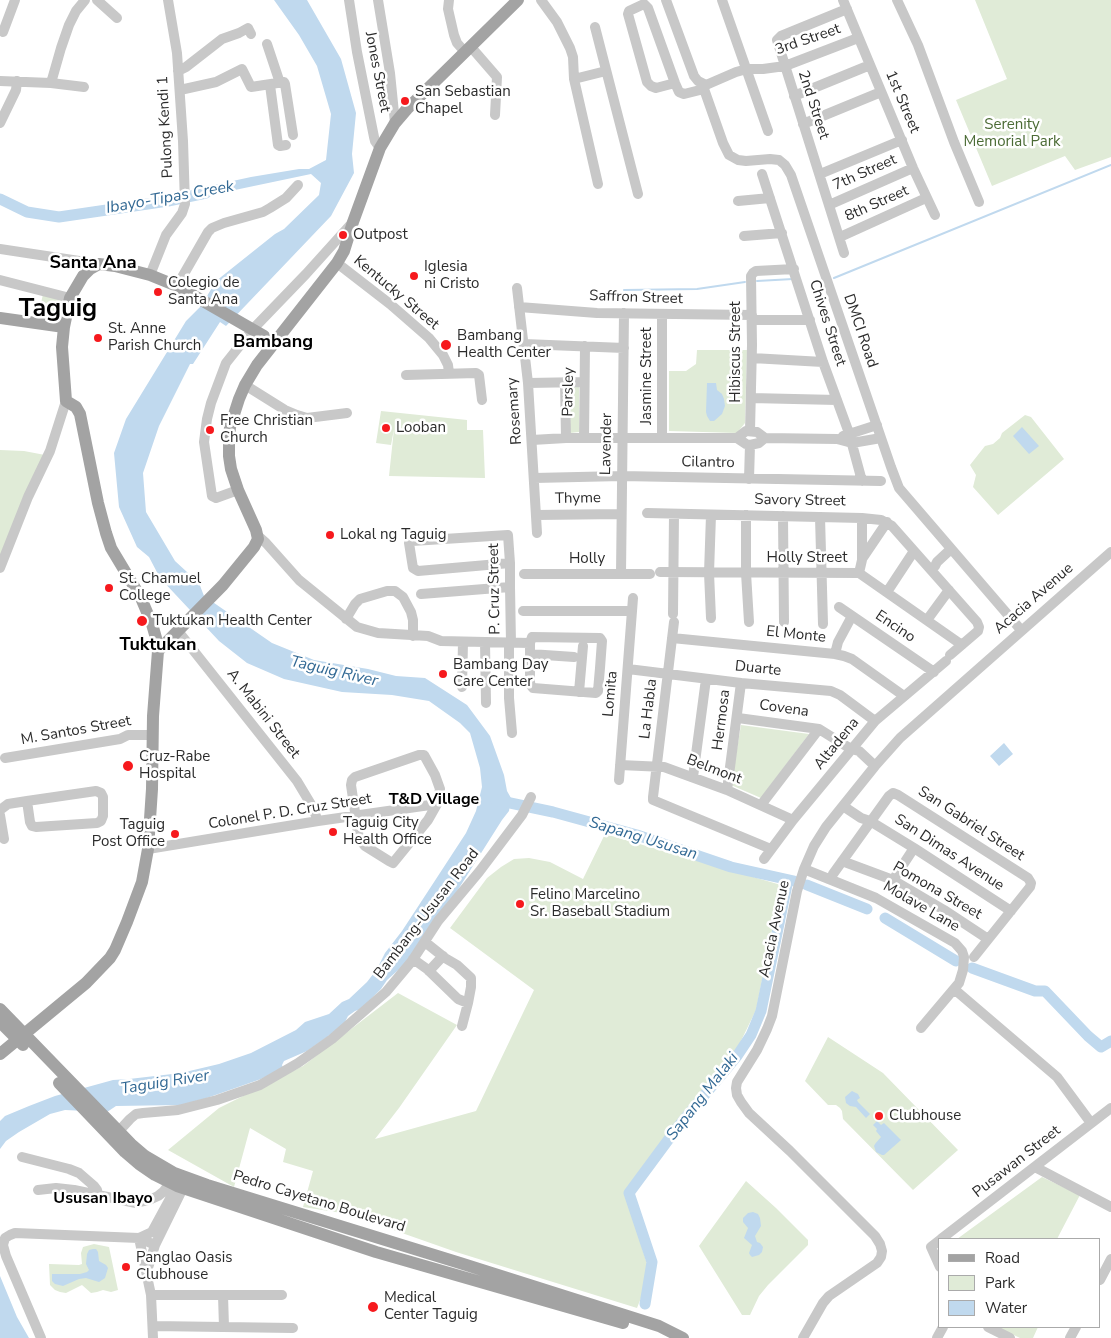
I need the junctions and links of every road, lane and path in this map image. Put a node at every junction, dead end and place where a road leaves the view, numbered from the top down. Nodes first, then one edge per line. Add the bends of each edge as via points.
1 (15, 0) edge
2 (85, 0) edge
3 (97, 0) edge
4 (168, 0) edge
5 (349, 0) edge
6 (378, 0) edge
7 (449, 0) edge
8 (518, 0) edge
9 (541, 0) edge
10 (666, 0) edge
11 (722, 0) edge
12 (897, 0) edge
13 (845, 4) edge
14 (117, 18) dead end
15 (595, 27) dead end
16 (4, 32) dead end
17 (251, 34) dead end
18 (858, 38) junction
19 (267, 44) dead end
20 (468, 49) junction
21 (870, 65) junction
22 (785, 66) junction
23 (178, 71) junction
24 (606, 71) junction
25 (741, 71) junction
26 (574, 79) junction
27 (0, 81) edge
28 (18, 81) junction
29 (50, 83) junction
30 (674, 83) junction
31 (275, 84) junction
32 (84, 87) dead end
33 (705, 87) junction
34 (180, 90) junction
35 (881, 92) junction
36 (794, 96) junction
37 (495, 115) dead end
38 (0, 123) edge
39 (395, 123) junction
40 (803, 124) junction
41 (768, 132) dead end
42 (293, 134) dead end
43 (902, 140) junction
44 (286, 145) dead end
45 (380, 148) junction
46 (913, 168) junction
47 (762, 174) dead end
48 (820, 174) junction
49 (598, 184) dead end
50 (298, 185) dead end
51 (638, 194) dead end
52 (770, 198) junction
53 (926, 198) junction
54 (738, 200) dead end
55 (979, 202) dead end
56 (829, 205) junction
57 (935, 215) dead end
58 (353, 222) junction
59 (782, 234) junction
60 (744, 236) dead end
61 (840, 237) junction
62 (0, 249) edge
63 (844, 253) dead end
64 (337, 263) junction
65 (99, 264) junction
66 (794, 269) junction
67 (150, 275) junction
68 (0, 280) edge
69 (176, 286) junction
70 (517, 288) dead end
71 (70, 298) junction
72 (519, 307) junction
73 (624, 313) junction
74 (662, 314) junction
75 (0, 318) edge
76 (752, 318) junction
77 (810, 320) junction
78 (64, 327) junction
79 (265, 337) junction
80 (524, 344) junction
81 (585, 346) junction
82 (624, 348) junction
83 (752, 358) junction
84 (823, 362) junction
85 (448, 373) junction
86 (406, 375) dead end
87 (565, 382) junction
88 (584, 382) junction
89 (528, 383) junction
90 (245, 385) junction
91 (751, 398) junction
92 (482, 400) dead end
93 (837, 400) junction
94 (66, 401) junction
95 (347, 413) dead end
96 (876, 425) junction
97 (750, 431) junction
98 (566, 438) junction
99 (584, 438) junction
100 (622, 438) junction
101 (662, 438) junction
102 (737, 438) junction
103 (765, 438) junction
104 (851, 438) junction
105 (881, 438) junction
106 (532, 440) junction
107 (750, 445) junction
108 (622, 476) junction
109 (534, 478) junction
110 (749, 478) junction
111 (862, 481) junction
112 (881, 481) dead end
113 (238, 490) junction
114 (647, 513) dead end
115 (621, 514) junction
116 (674, 514) junction
117 (711, 514) junction
118 (536, 515) junction
119 (746, 515) junction
120 (783, 516) junction
121 (820, 517) junction
122 (862, 518) junction
123 (887, 522) junction
124 (537, 533) dead end
125 (257, 535) junction
126 (914, 552) junction
127 (1111, 552) edge
128 (949, 554) junction
129 (862, 560) junction
130 (510, 563) junction
131 (0, 568) edge
132 (933, 568) junction
133 (655, 573) joint
134 (673, 573) junction
135 (709, 573) junction
136 (746, 573) junction
137 (783, 573) junction
138 (821, 573) junction
139 (859, 573) junction
140 (524, 574) dead end
141 (621, 574) junction
142 (510, 587) junction
143 (949, 590) junction
144 (886, 592) junction
145 (421, 594) dead end
146 (634, 598) dead end
147 (839, 607) dead end
148 (523, 611) dead end
149 (632, 611) junction
150 (852, 616) junction
151 (711, 618) dead end
152 (346, 619) junction
153 (927, 620) junction
154 (749, 622) dead end
155 (784, 622) dead end
156 (823, 624) dead end
157 (1021, 630) junction
158 (178, 631) junction
159 (413, 636) junction
160 (672, 638) junction
161 (463, 642) junction
162 (485, 642) junction
163 (510, 643) junction
164 (530, 643) junction
165 (962, 645) junction
166 (583, 646) dead end
167 (158, 651) junction
168 (530, 654) junction
169 (835, 654) junction
170 (574, 657) dead end
171 (628, 669) junction
172 (934, 672) junction
173 (668, 674) junction
174 (706, 678) junction
175 (741, 683) junction
176 (462, 687) dead end
177 (579, 692) junction
178 (904, 696) junction
179 (486, 703) dead end
180 (738, 718) junction
181 (875, 721) junction
182 (820, 730) junction
183 (512, 733) dead end
184 (152, 735) junction
185 (851, 749) junction
186 (5, 758) dead end
187 (620, 765) junction
188 (657, 767) junction
189 (873, 769) junction
190 (693, 776) junction
191 (619, 780) dead end
192 (727, 790) junction
193 (529, 800) dead end
194 (26, 801) junction
195 (845, 803) junction
196 (437, 804) junction
197 (761, 805) junction
198 (0, 810) edge
199 (0, 815) edge
200 (355, 816) junction
201 (793, 820) junction
202 (318, 821) junction
203 (870, 821) junction
204 (4, 839) dead end
205 (914, 848) junction
206 (148, 849) junction
207 (771, 849) junction
208 (764, 859) dead end
209 (842, 861) junction
210 (804, 870) junction
211 (833, 874) dead end
212 (893, 880) junction
213 (1011, 911) junction
214 (988, 939) junction
215 (425, 942) junction
216 (443, 956) junction
217 (974, 957) dead end
218 (413, 959) junction
219 (429, 970) junction
220 (954, 989) junction
221 (468, 1004) junction
222 (0, 1009) edge
223 (0, 1022) edge
224 (462, 1026) dead end
225 (921, 1028) dead end
226 (21, 1037) junction
227 (0, 1054) edge
228 (64, 1081) junction
229 (1111, 1108) edge
230 (1091, 1124) junction
231 (118, 1132) junction
232 (22, 1157) dead end
233 (1035, 1167) junction
234 (176, 1186) junction
235 (38, 1190) dead end
236 (205, 1190) junction
237 (98, 1194) junction
238 (1111, 1206) edge
239 (169, 1209) junction
240 (139, 1238) junction
241 (943, 1238) edge
242 (938, 1242) edge
243 (155, 1245) junction
244 (403, 1245) junction
245 (399, 1258) junction
246 (1111, 1259) edge
247 (938, 1262) edge
248 (146, 1274) junction
249 (1101, 1278) edge
250 (151, 1295) junction
251 (223, 1295) junction
252 (282, 1295) dead end
253 (153, 1326) junction
254 (224, 1327) junction
255 (292, 1328) dead end
256 (990, 1328) edge
257 (41, 1338) edge
258 (153, 1338) edge
259 (668, 1338) edge
260 (682, 1338) edge
261 (803, 1338) edge
262 (1010, 1338) edge

1 - 16 street
2 - 29 street via 69,25
3 - 14 street
4 - 23 street, Pulong Kendi 1
5 - 45 street, Jones Street via 374,137
6 - 39 street
7 - 20 street via 448,9 457,43
8 - 20 main road
9 - 26 street via 570,48
10 - 33 street via 694,76
11 - 25 street
12 - 55 street via 918,45
13 - 18 street, 1st Street
13 - 22 street, 2nd Street via 779,37 777,40
15 - 24 street
17 - 23 street via 248,28 222,39
18 - 21 street, 1st Street
18 - 22 street, 3rd Street
19 - 31 street
20 - 37 street via 496,77
20 - 39 main road
21 - 35 street, 1st Street
21 - 36 street
22 - 25 street, 3rd Street
22 - 36 street, 2nd Street
23 - 34 street, Pulong Kendi 1
24 - 26 street
24 - 51 street
25 - 33 street
25 - 41 street
26 - 49 street
27 - 28 street
28 - 29 street
28 - 38 street
29 - 32 street
30 - 30 street via 648,8 644,4 629,11 647,82 656,88
30 - 33 street via 682,94
31 - 34 street via 251,87 242,69 216,82
31 - 42 street via 285,84
31 - 44 street via 278,144
33 - 96 street, DMCI Road via 729,155 746,161 778,160 791,175
34 - 67 street, Pulong Kendi 1 via 184,204 182,213 166,235
35 - 40 street
35 - 43 street, 1st Street
36 - 40 street, 2nd Street
39 - 45 main road
40 - 48 street, 2nd Street
43 - 46 street, 1st Street
43 - 48 street
45 - 58 main road
46 - 53 street, 1st Street
46 - 56 street, 7th Street
47 - 52 street, Chives Street
48 - 56 street, 2nd Street
50 - 69 street via 286,198 263,212 212,228
52 - 54 street
52 - 59 street, Chives Street
53 - 57 street, 1st Street
53 - 61 street, 8th Street
56 - 61 street, 2nd Street
58 - 64 main road
58 - 79 street via 306,274
59 - 60 street
59 - 66 street, Chives Street
61 - 63 street, 2nd Street
62 - 65 street
64 - 79 main road
64 - 85 street, Kentucky Street via 429,338 443,355
65 - 67 main road
65 - 71 main road via 83,276
66 - 76 street, Hibiscus Street via 753,273
66 - 77 street, Chives Street
67 - 69 main road
68 - 71 street
69 - 79 main road
70 - 72 street, Rosemary
71 - 78 main road
72 - 73 street, Saffron Street
72 - 80 street, Rosemary
73 - 74 street, Saffron Street
73 - 82 street, Lavender
74 - 76 street, Saffron Street
74 - 101 street, Jasmine Street
75 - 78 main road
76 - 77 street, Saffron Street
76 - 83 street, Hibiscus Street
77 - 84 street, Chives Street
78 - 94 main road via 62,347
79 - 90 main road via 257,365
79 - 113 street via 226,363 207,419 204,442 212,496 216,498
80 - 81 street
80 - 89 street, Rosemary
81 - 82 street
81 - 88 street, Parsley
82 - 100 street, Lavender
83 - 84 street
83 - 91 street, Hibiscus Street
84 - 93 street, Chives Street
85 - 86 street
85 - 92 street via 478,374
87 - 88 street
87 - 89 street
87 - 98 street
88 - 99 street, Parsley
89 - 106 street, Rosemary
90 - 95 street via 285,410 307,418
90 - 113 main road via 234,412 229,440 231,469
91 - 93 street
91 - 97 street, Hibiscus Street
93 - 104 street, Chives Street
94 - 131 street via 50,451
94 - 167 main road via 79,411 106,533 118,562 147,611
96 - 104 street
96 - 105 street, DMCI Road
97 - 102 street
97 - 103 street
98 - 99 street
98 - 106 street
99 - 100 street
100 - 101 street
100 - 108 street, Lavender
101 - 102 street
102 - 107 street
103 - 104 street
103 - 107 street
104 - 105 street
104 - 111 street, Chives Street
105 - 128 street, DMCI Road via 899,488
106 - 109 street, Rosemary
107 - 110 street
108 - 109 street, Cilantro
108 - 110 street, Cilantro
108 - 115 street, Lavender
109 - 118 street, Rosemary
110 - 111 street, Cilantro
111 - 112 street, Cilantro
113 - 125 main road
114 - 116 street, Savory Street
115 - 118 street, Thyme
115 - 141 street, Lavender
116 - 117 street, Savory Street
116 - 134 street, La Habla
117 - 119 street, Savory Street
117 - 135 street
118 - 124 street, Rosemary
119 - 120 street, Savory Street
119 - 136 street
120 - 121 street, Savory Street
120 - 137 street
121 - 122 street, Savory Street
121 - 138 street
122 - 123 street, Savory Street
122 - 129 street
123 - 126 street
123 - 129 street
125 - 152 street via 299,580
125 - 158 main road via 254,547 223,585
126 - 132 street
126 - 144 street
127 - 157 street, Acacia Avenue
128 - 132 street via 940,566
128 - 157 street, DMCI Road
129 - 139 street
130 - 130 street, P. Cruz Street via 418,571 413,568 409,545 412,541 508,535
130 - 142 street, P. Cruz Street
132 - 143 street
133 - 134 street, Holly Street
133 - 141 street, Holly
134 - 135 street, Holly Street
134 - 160 street, La Habla
135 - 136 street, Holly Street
135 - 151 street
136 - 137 street, Holly Street
136 - 154 street
137 - 138 street, Holly Street
137 - 155 street
138 - 139 street, Holly Street
138 - 156 street
139 - 144 street, Holly Street
140 - 141 street, Holly
142 - 145 street
142 - 163 street, P. Cruz Street
143 - 153 street
143 - 165 street, Altadena via 979,627
144 - 153 street, Holly Street
146 - 149 street, Lomita
147 - 150 street, Encino
148 - 149 street
149 - 171 street, Lomita
150 - 169 street
150 - 172 street, Encino
152 - 159 street via 357,627 378,633
152 - 159 street via 360,599 392,590 403,597 411,612
153 - 165 street, Holly Street
157 - 189 street, Acacia Avenue via 906,732
158 - 167 main road
158 - 202 street, A. Mabini Street via 297,781
159 - 161 street
160 - 169 street, El Monte
160 - 173 street, La Habla
161 - 162 street
161 - 176 street
162 - 163 street
162 - 179 street
163 - 164 street
163 - 183 street, P. Cruz Street
164 - 168 street
164 - 177 street via 532,637 600,638 598,691 594,694
165 - 172 street, Altadena
166 - 177 street
167 - 184 main road
168 - 170 street
168 - 177 street via 532,688
169 - 178 street, El Monte via 852,659
171 - 173 street, Duarte
171 - 187 street, Lomita
172 - 178 street, Altadena
173 - 174 street, Duarte
173 - 188 street, La Habla
174 - 175 street, Duarte
174 - 190 street
175 - 180 street, Hermosa
175 - 181 street, Duarte via 831,691
178 - 181 street, Altadena
180 - 182 street, Covena
180 - 192 street, Hermosa
181 - 185 street, Altadena
182 - 185 street, Covena
182 - 197 street
184 - 186 street, M. Santos Street via 128,735
184 - 206 main road
185 - 189 street, Covena
185 - 201 street, Altadena
187 - 188 street, Belmont
187 - 191 street, Lomita
188 - 190 street, Belmont
188 - 207 street, La Habla via 653,800
189 - 195 street, Acacia Avenue
190 - 192 street, Belmont
192 - 197 street, Belmont
193 - 215 street, Bambang-Ususan Road via 522,815
194 - 194 street via 30,822 36,827 97,823 103,816 103,797 96,791
194 - 198 street via 8,804
195 - 203 street, San Dimas Avenue
195 - 210 street, Acacia Avenue via 820,837
196 - 200 street, Colonel P. D. Cruz Street
196 - 200 street via 393,863 362,843
196 - 200 street via 440,789 435,775 424,755 419,755 355,777 351,785
197 - 201 street, Belmont
199 - 204 street
200 - 202 street, Colonel P. D. Cruz Street
201 - 207 street, Altadena
202 - 206 street, Colonel P. D. Cruz Street
203 - 205 street, San Dimas Avenue
203 - 209 street
203 - 213 street, San Gabriel Street via 889,796 893,793 898,795 1028,878 1030,887
205 - 212 street
205 - 213 street, San Dimas Avenue
206 - 226 main road via 142,882 110,958 86,983
207 - 208 street, Altadena
209 - 211 street
209 - 212 street, Pomona Street
210 - 220 street, Molave Lane via 876,898 955,943 964,957 959,983
210 - 261 street, Acacia Avenue via 772,1016 757,1050 737,1082 737,1095 750,1113 875,1236 882,1251 877,1263 829,1296
212 - 214 street, Pomona Street
213 - 214 street
214 - 217 street
215 - 216 street
215 - 218 street, Bambang-Ususan Road
216 - 219 street
216 - 221 street via 470,978
218 - 219 street
218 - 231 street, Bambang-Ususan Road via 386,992 332,1039 298,1063 260,1084 217,1100 178,1110 136,1114
219 - 221 street via 458,999
220 - 225 street, Molave Lane
220 - 230 street via 1057,1077
221 - 224 street
222 - 226 main road, Pedro Cayetano Boulevard
223 - 226 main road, Pedro Cayetano Boulevard
226 - 227 main road
226 - 228 main road, Pedro Cayetano Boulevard
228 - 231 main road, Pedro Cayetano Boulevard
228 - 234 main road, Pedro Cayetano Boulevard via 125,1152 138,1164
229 - 230 street, Pusawan Street
230 - 233 street, Pusawan Street
231 - 236 main road, Pedro Cayetano Boulevard via 145,1156
232 - 237 street via 79,1172
233 - 238 street
233 - 241 street, Pusawan Street
234 - 236 main road, Pedro Cayetano Boulevard
234 - 237 street via 136,1203
234 - 239 street
235 - 237 street via 56,1188
236 - 244 main road, Pedro Cayetano Boulevard
236 - 245 main road, Pedro Cayetano Boulevard
239 - 240 street via 152,1232
239 - 243 street
240 - 243 street
240 - 248 street
240 - 257 street via 15,1233 5,1238 6,1256
242 - 247 street, Pusawan Street via 931,1247
243 - 248 street
244 - 245 main road
244 - 260 main road, Pedro Cayetano Boulevard via 650,1323
245 - 259 main road, Pedro Cayetano Boulevard
246 - 249 street
248 - 250 street
250 - 251 street
250 - 253 street
251 - 252 street
251 - 254 street
253 - 254 street
253 - 258 street
254 - 255 street
256 - 262 street

